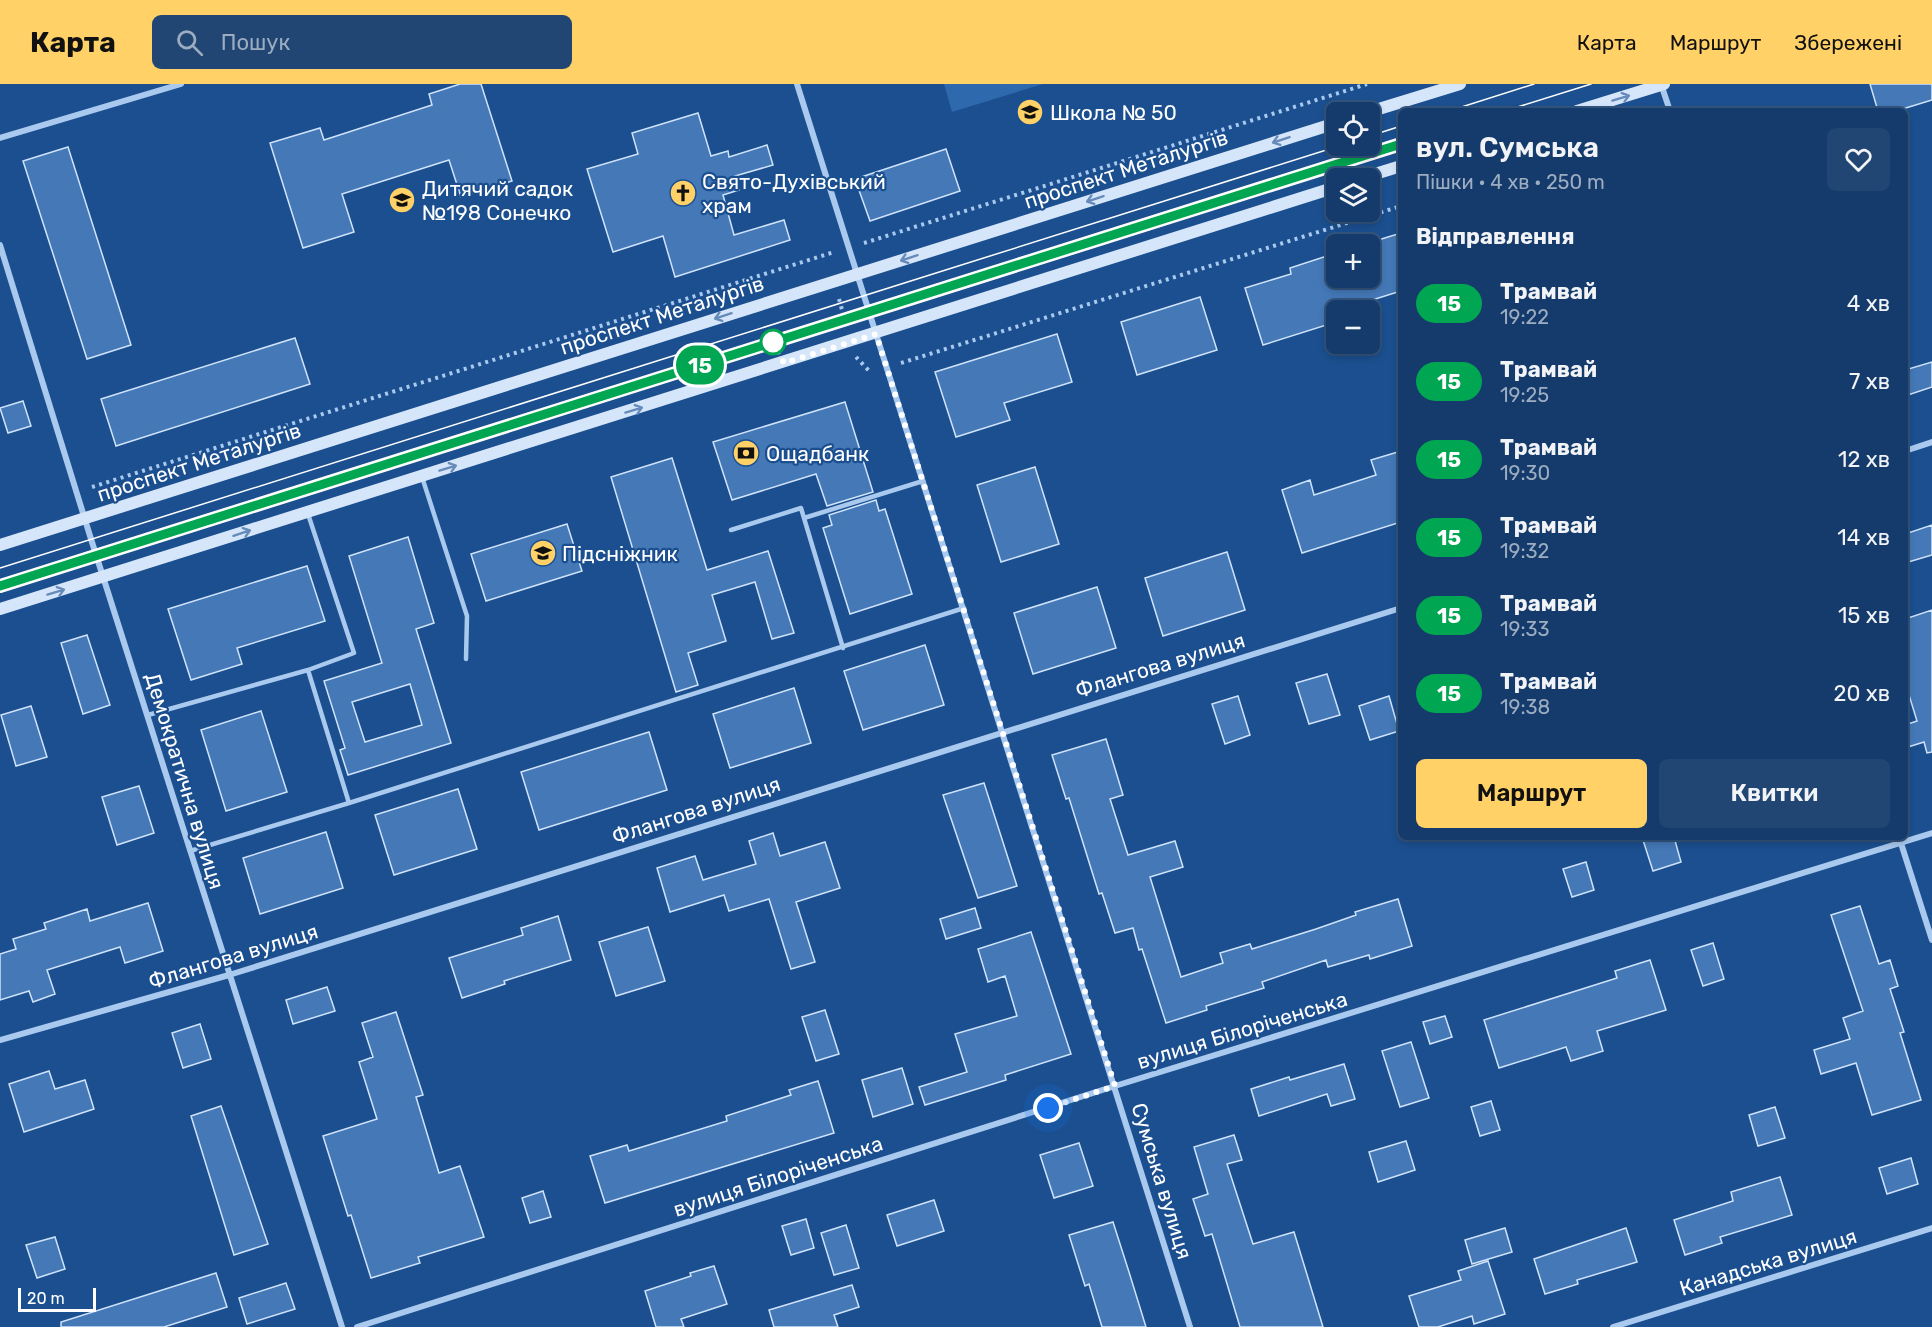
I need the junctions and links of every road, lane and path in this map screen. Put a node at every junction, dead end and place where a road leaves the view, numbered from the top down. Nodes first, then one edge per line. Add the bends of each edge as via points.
1 (181, 84) edge
2 (797, 84) edge
3 (1367, 84) edge
4 (1460, 84) edge
5 (1662, 84) edge
6 (1586, 108) edge
7 (1669, 108) edge
8 (1380, 109) edge
9 (1326, 126) edge
10 (0, 138) edge
11 (1398, 167) edge
12 (1380, 172) edge
13 (1326, 190) edge
14 (1398, 207) edge
15 (0, 245) edge
16 (849, 247) junction
17 (858, 274) junction
18 (876, 334) junction
19 (887, 368) junction
20 (1932, 442) edge
21 (1908, 450) edge
22 (422, 477) junction
23 (923, 481) junction
24 (76, 492) junction
25 (307, 513) junction
26 (84, 518) junction
27 (804, 518) junction
28 (731, 530) dead end
29 (0, 545) edge
30 (103, 577) junction
31 (964, 608) junction
32 (0, 609) edge
33 (1398, 609) edge
34 (843, 648) junction
35 (466, 659) dead end
36 (308, 670) junction
37 (148, 715) junction
38 (1001, 731) junction
39 (349, 803) junction
40 (1932, 833) edge
41 (1908, 838) edge
42 (1900, 840) edge
43 (190, 851) junction
44 (1932, 940) edge
45 (230, 975) junction
46 (0, 1040) edge
47 (1115, 1086) junction
48 (1932, 1228) edge
49 (342, 1327) edge
50 (357, 1327) edge
51 (1190, 1327) edge
52 (1613, 1327) edge

1 - 10 street
2 - 16 street, Сумська вулиця
3 - 16 path
4 - 8 main road
6 -> 5 main road
5 - 7 street
9 -> 17 main road, проспект Металургів
11 - 12 main road
13 - 18 main road
14 - 19 path
15 - 24 street, Демократична вулиця
16 - 17 street, Сумська вулиця
16 - 24 path
17 - 18 street, Сумська вулиця
17 -> 26 main road, проспект Металургів
18 - 19 street, Сумська вулиця
22 -> 18 main road
19 - 23 street, Сумська вулиця
20 - 21 street
22 - 25 main road
22 - 35 lane via 467,616
23 - 27 lane
23 - 31 street, Сумська вулиця
24 - 26 street, Демократична вулиця
30 -> 25 main road
25 - 36 lane via 354,653
26 - 29 main road, проспект Металургів
26 - 30 street, Демократична вулиця
27 - 28 lane via 801,508
27 - 34 lane
32 -> 30 main road
30 - 37 street, Демократична вулиця
31 - 34 lane
31 - 38 street, Сумська вулиця
33 - 38 street, Флангова вулиця
34 - 39 lane
36 - 37 lane
36 - 39 lane
37 - 43 street, Демократична вулиця
38 - 45 street, Флангова вулиця
38 - 47 street, Сумська вулиця
39 - 43 lane
40 - 41 street, вулиця Білоріченська
42 - 44 street
42 - 47 street, вулиця Білоріченська
43 - 45 street, Демократична вулиця
45 - 46 street, Флангова вулиця
45 - 49 street, Демократична вулиця
47 - 50 street, вулиця Білоріченська
47 - 51 street, Сумська вулиця
48 - 52 street, Канадська вулиця

